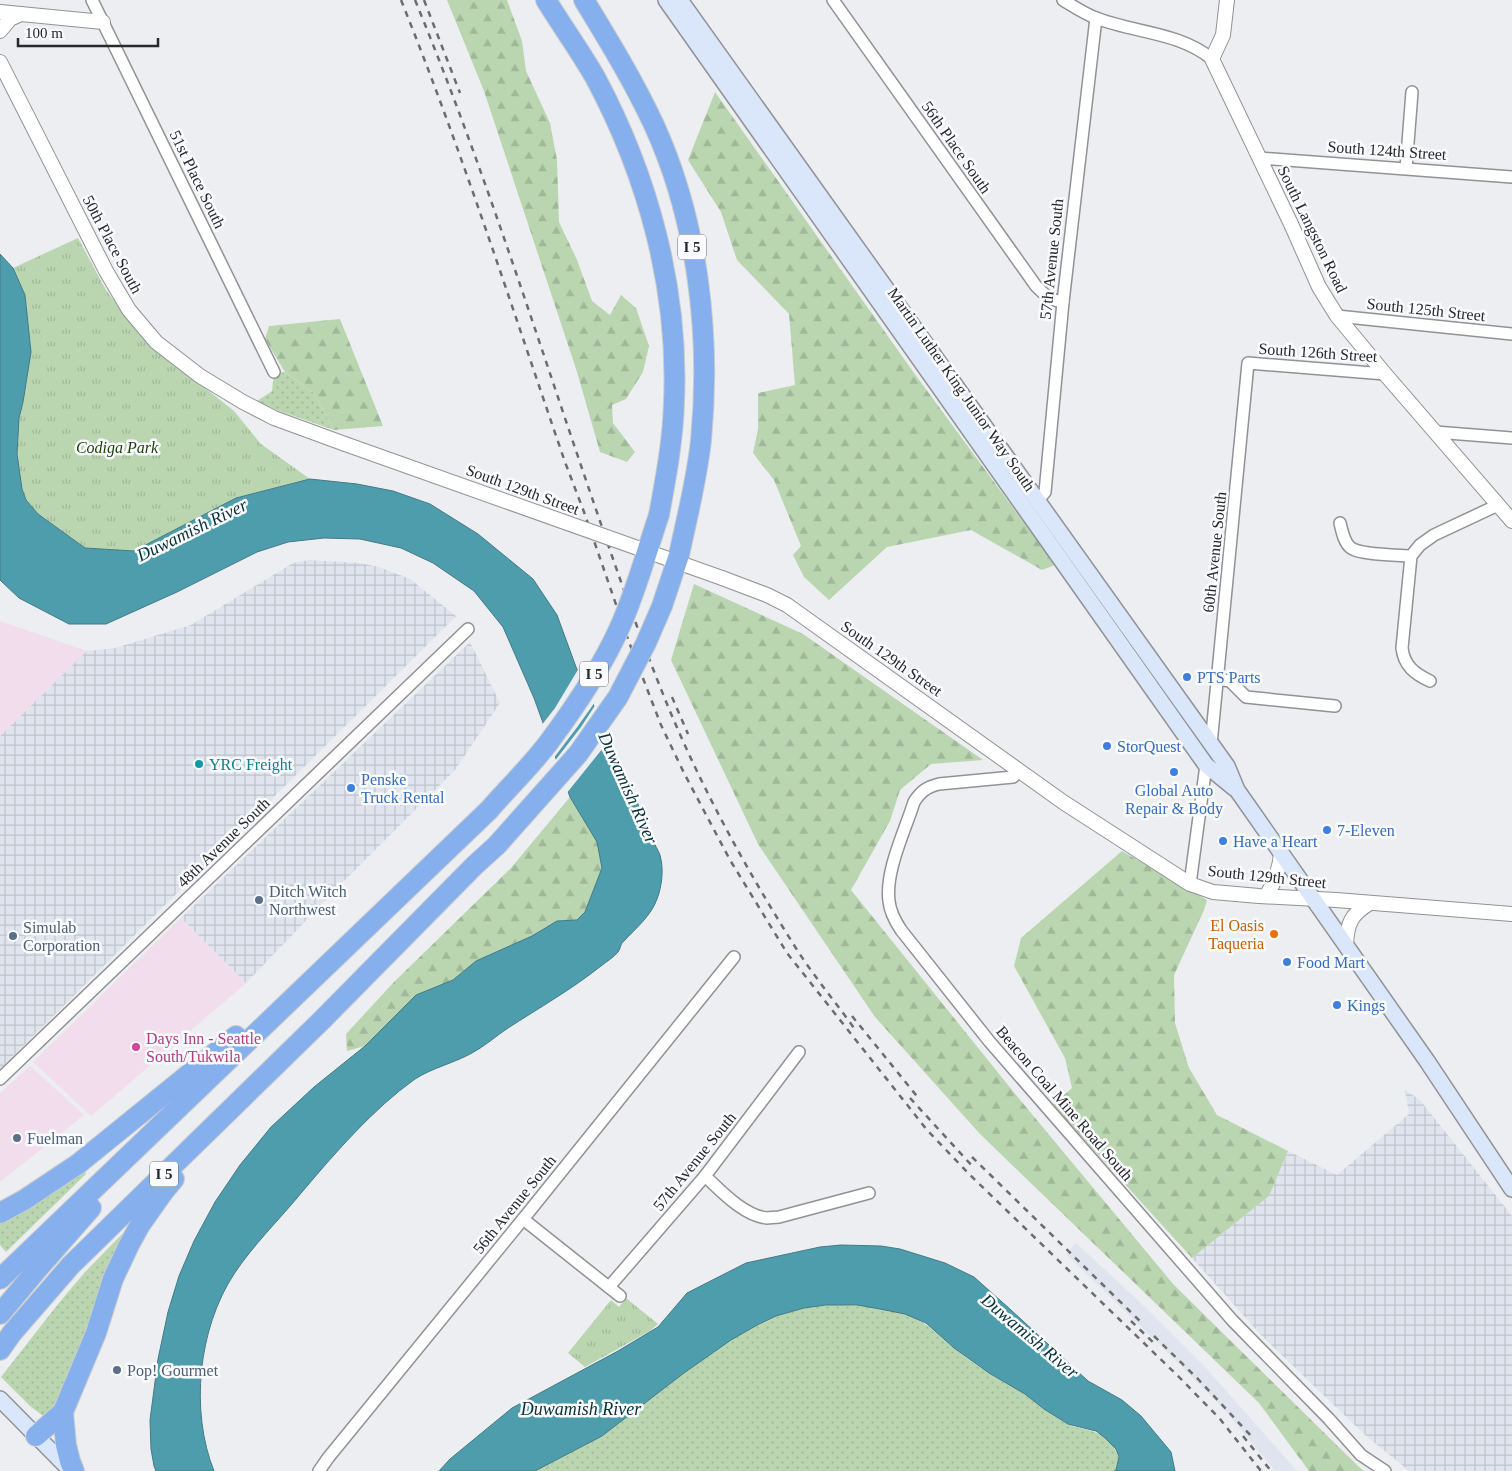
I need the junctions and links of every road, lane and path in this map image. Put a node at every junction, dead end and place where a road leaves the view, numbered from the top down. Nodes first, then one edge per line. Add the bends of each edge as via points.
1 (92, 0) edge
2 (546, 0) edge
3 (584, 0) edge
4 (666, 0) edge
5 (680, 0) edge
6 (832, 0) edge
7 (1062, 0) edge
8 (1227, 0) edge
9 (0, 12) edge
10 (20, 14) junction
11 (1096, 18) junction
12 (103, 22) junction
13 (0, 31) edge
14 (1212, 59) junction
15 (2, 68) edge
16 (1412, 92) dead end
17 (1259, 158) junction
18 (1406, 168) junction
19 (1512, 177) edge
20 (1062, 302) junction
21 (1337, 316) junction
22 (1512, 334) edge
23 (1248, 363) joint
24 (274, 372) dead end
25 (1384, 374) junction
26 (243, 402) joint
27 (1435, 432) junction
28 (1512, 438) edge
29 (1037, 501) junction
30 (1498, 505) junction
31 (1512, 521) edge
32 (1340, 523) dead end
33 (1411, 556) junction
34 (468, 629) dead end
35 (1218, 679) junction
36 (1430, 681) dead end
37 (1335, 706) dead end
38 (1211, 744) junction
39 (1206, 765) junction
40 (1019, 770) junction
41 (1237, 790) junction
42 (1281, 852) junction
43 (1190, 884) junction
44 (1266, 896) junction
45 (1314, 899) junction
46 (1370, 903) junction
47 (1512, 914) edge
48 (352, 941) junction
49 (1346, 945) junction
50 (734, 956) dead end
51 (322, 1020) junction
52 (800, 1052) dead end
53 (0, 1079) edge
54 (192, 1094) junction
55 (1460, 1109) junction
56 (1512, 1171) edge
57 (705, 1176) junction
58 (1512, 1189) edge
59 (869, 1193) dead end
60 (0, 1213) edge
61 (523, 1219) junction
62 (0, 1280) edge
63 (609, 1287) junction
64 (620, 1296) dead end
65 (0, 1314) edge
66 (0, 1350) edge
67 (0, 1399) edge
68 (63, 1412) junction
69 (36, 1436) junction
70 (73, 1471) edge
71 (319, 1471) edge
72 (1385, 1471) edge

1 - 12 street, 51st Place South
2 - 48 highway, I 5, bridge via 594,76 616,118 641,179 660,248 669,298 675,370 672,437 659,515 618,630 578,701 548,742 489,810
3 - 51 highway, I 5, bridge via 630,75 655,126 672,168 697,265 705,384 694,490 679,556 646,643 618,697 578,754 498,845
4 - 39 main road, Martin Luther King Junior Way South
5 - 29 main road, Martin Luther King Junior Way South
6 - 20 street, 56th Place South via 1036,286 1046,297
7 - 11 street
8 - 14 street via 1223,35
9 - 10 street
10 - 12 street
10 - 13 street via 10,19
11 - 14 street via 1186,43
11 - 20 street, 57th Avenue South
12 - 24 street, 51st Place South
14 - 17 street, South Langston Road
15 - 26 street, 50th Place South via 129,310 156,342 200,376
16 - 18 street
17 - 18 street, South 124th Street
17 - 21 street, South Langston Road via 1319,287
18 - 19 street, South 124th Street
20 - 29 street, 57th Avenue South via 1045,492
21 - 22 street, South 125th Street
21 - 25 street, South Langston Road
23 - 25 street, South 126th Street
23 - 35 street, 60th Avenue South
25 - 27 street, South Langston Road
26 - 40 street, South 129th Street, bridge via 274,418 767,595 787,605
27 - 28 street
27 - 30 street, South Langston Road
29 - 38 main road, Martin Luther King Junior Way South
30 - 31 street, South Langston Road
30 - 33 street via 1434,534
32 - 33 street via 1352,548
33 - 36 street via 1402,656 1411,669
34 - 53 street, 48th Avenue South
35 - 37 street via 1230,681 1246,696
35 - 38 street, 60th Avenue South
38 - 41 main road, Martin Luther King Junior Way South via 1227,766
39 - 41 main road, Martin Luther King Junior Way South
39 - 43 street
40 - 43 street, South 129th Street
40 - 72 street, Beacon Coal Mine Road South via 1012,777 939,784 921,792 914,802 890,874 888,890 893,916 989,1041 1232,1320 1361,1455
41 - 42 main road, Martin Luther King Junior Way South
42 - 44 street via 1276,878
42 - 45 main road, Martin Luther King Junior Way South
43 - 44 street, South 129th Street via 1213,892
44 - 45 street, South 129th Street
45 - 46 street, South 129th Street
45 - 49 main road, Martin Luther King Junior Way South
46 - 47 street, South 129th Street
46 - 49 street via 1360,908 1351,920
48 - 54 highway, I 5
48 - 60 highway via 78,1164
49 - 55 main road, Martin Luther King Junior Way South
50 - 61 street, 56th Avenue South
51 - 66 highway, I 5 via 72,1265 39,1300
51 - 68 highway via 164,1191 140,1225 113,1279 96,1333
52 - 57 street, 57th Avenue South
54 - 62 highway, I 5
54 - 65 highway
55 - 56 main road, Martin Luther King Junior Way South via 1487,1135
55 - 58 main road, Martin Luther King Junior Way South
57 - 59 street via 734,1203 766,1218
57 - 63 street, 57th Avenue South
61 - 63 street
61 - 71 street, 56th Avenue South
63 - 64 street
67 - 69 main road
68 - 69 highway
68 - 70 highway via 66,1445
69 - 70 main road

